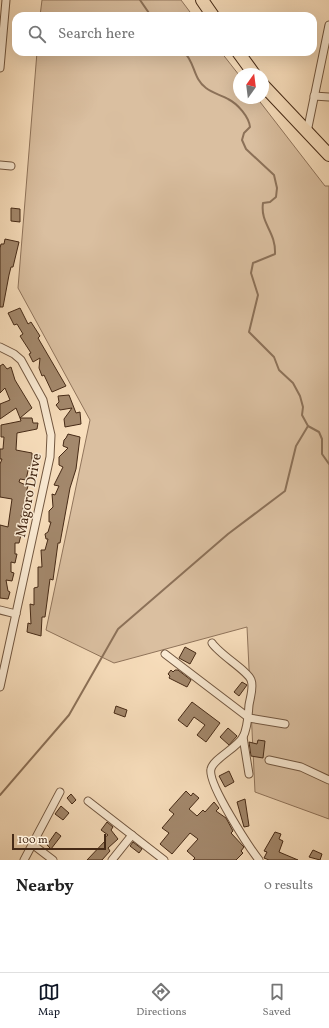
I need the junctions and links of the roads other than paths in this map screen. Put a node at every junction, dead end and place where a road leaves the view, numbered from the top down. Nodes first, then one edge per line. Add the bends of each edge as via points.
1 (6, 0) edge
2 (202, 0) edge
3 (210, 12) edge
4 (329, 25) edge
5 (2, 31) edge
6 (241, 56) edge
7 (0, 68) edge
8 (250, 68) edge
9 (269, 91) edge
10 (314, 96) junction
11 (329, 97) edge
12 (307, 132) junction
13 (329, 155) edge
14 (0, 165) edge
15 (11, 166) dead end
16 (0, 347) edge
17 (0, 610) edge
18 (16, 614) junction
19 (212, 643) dead end
20 (165, 654) dead end
21 (0, 687) edge
22 (249, 718) junction
23 (285, 724) dead end
24 (243, 737) junction
25 (269, 760) dead end
26 (249, 774) dead end
27 (329, 780) edge
28 (60, 792) dead end
29 (88, 800) dead end
30 (132, 835) junction
31 (32, 844) junction
32 (24, 860) edge
33 (53, 860) edge
34 (112, 860) edge
35 (164, 860) edge
36 (259, 860) edge

1 - 5 street
2 - 3 main road
4 - 10 street
5 - 7 street
6 - 8 main road
9 - 12 main road
10 - 11 street
10 - 12 street
12 - 13 main road
14 - 15 street
16 - 18 street, Magoro Drive via 21,360 43,400 51,435 50,457
17 - 18 street
18 - 21 street, Magoro Drive
19 - 22 street via 220,654 251,680
20 - 22 street
22 - 23 street
22 - 24 street
24 - 26 street
24 - 36 street via 212,765 210,773 219,796
25 - 27 street via 301,767
28 - 31 street
29 - 30 street
30 - 34 street
30 - 35 street
31 - 32 street
31 - 33 street

